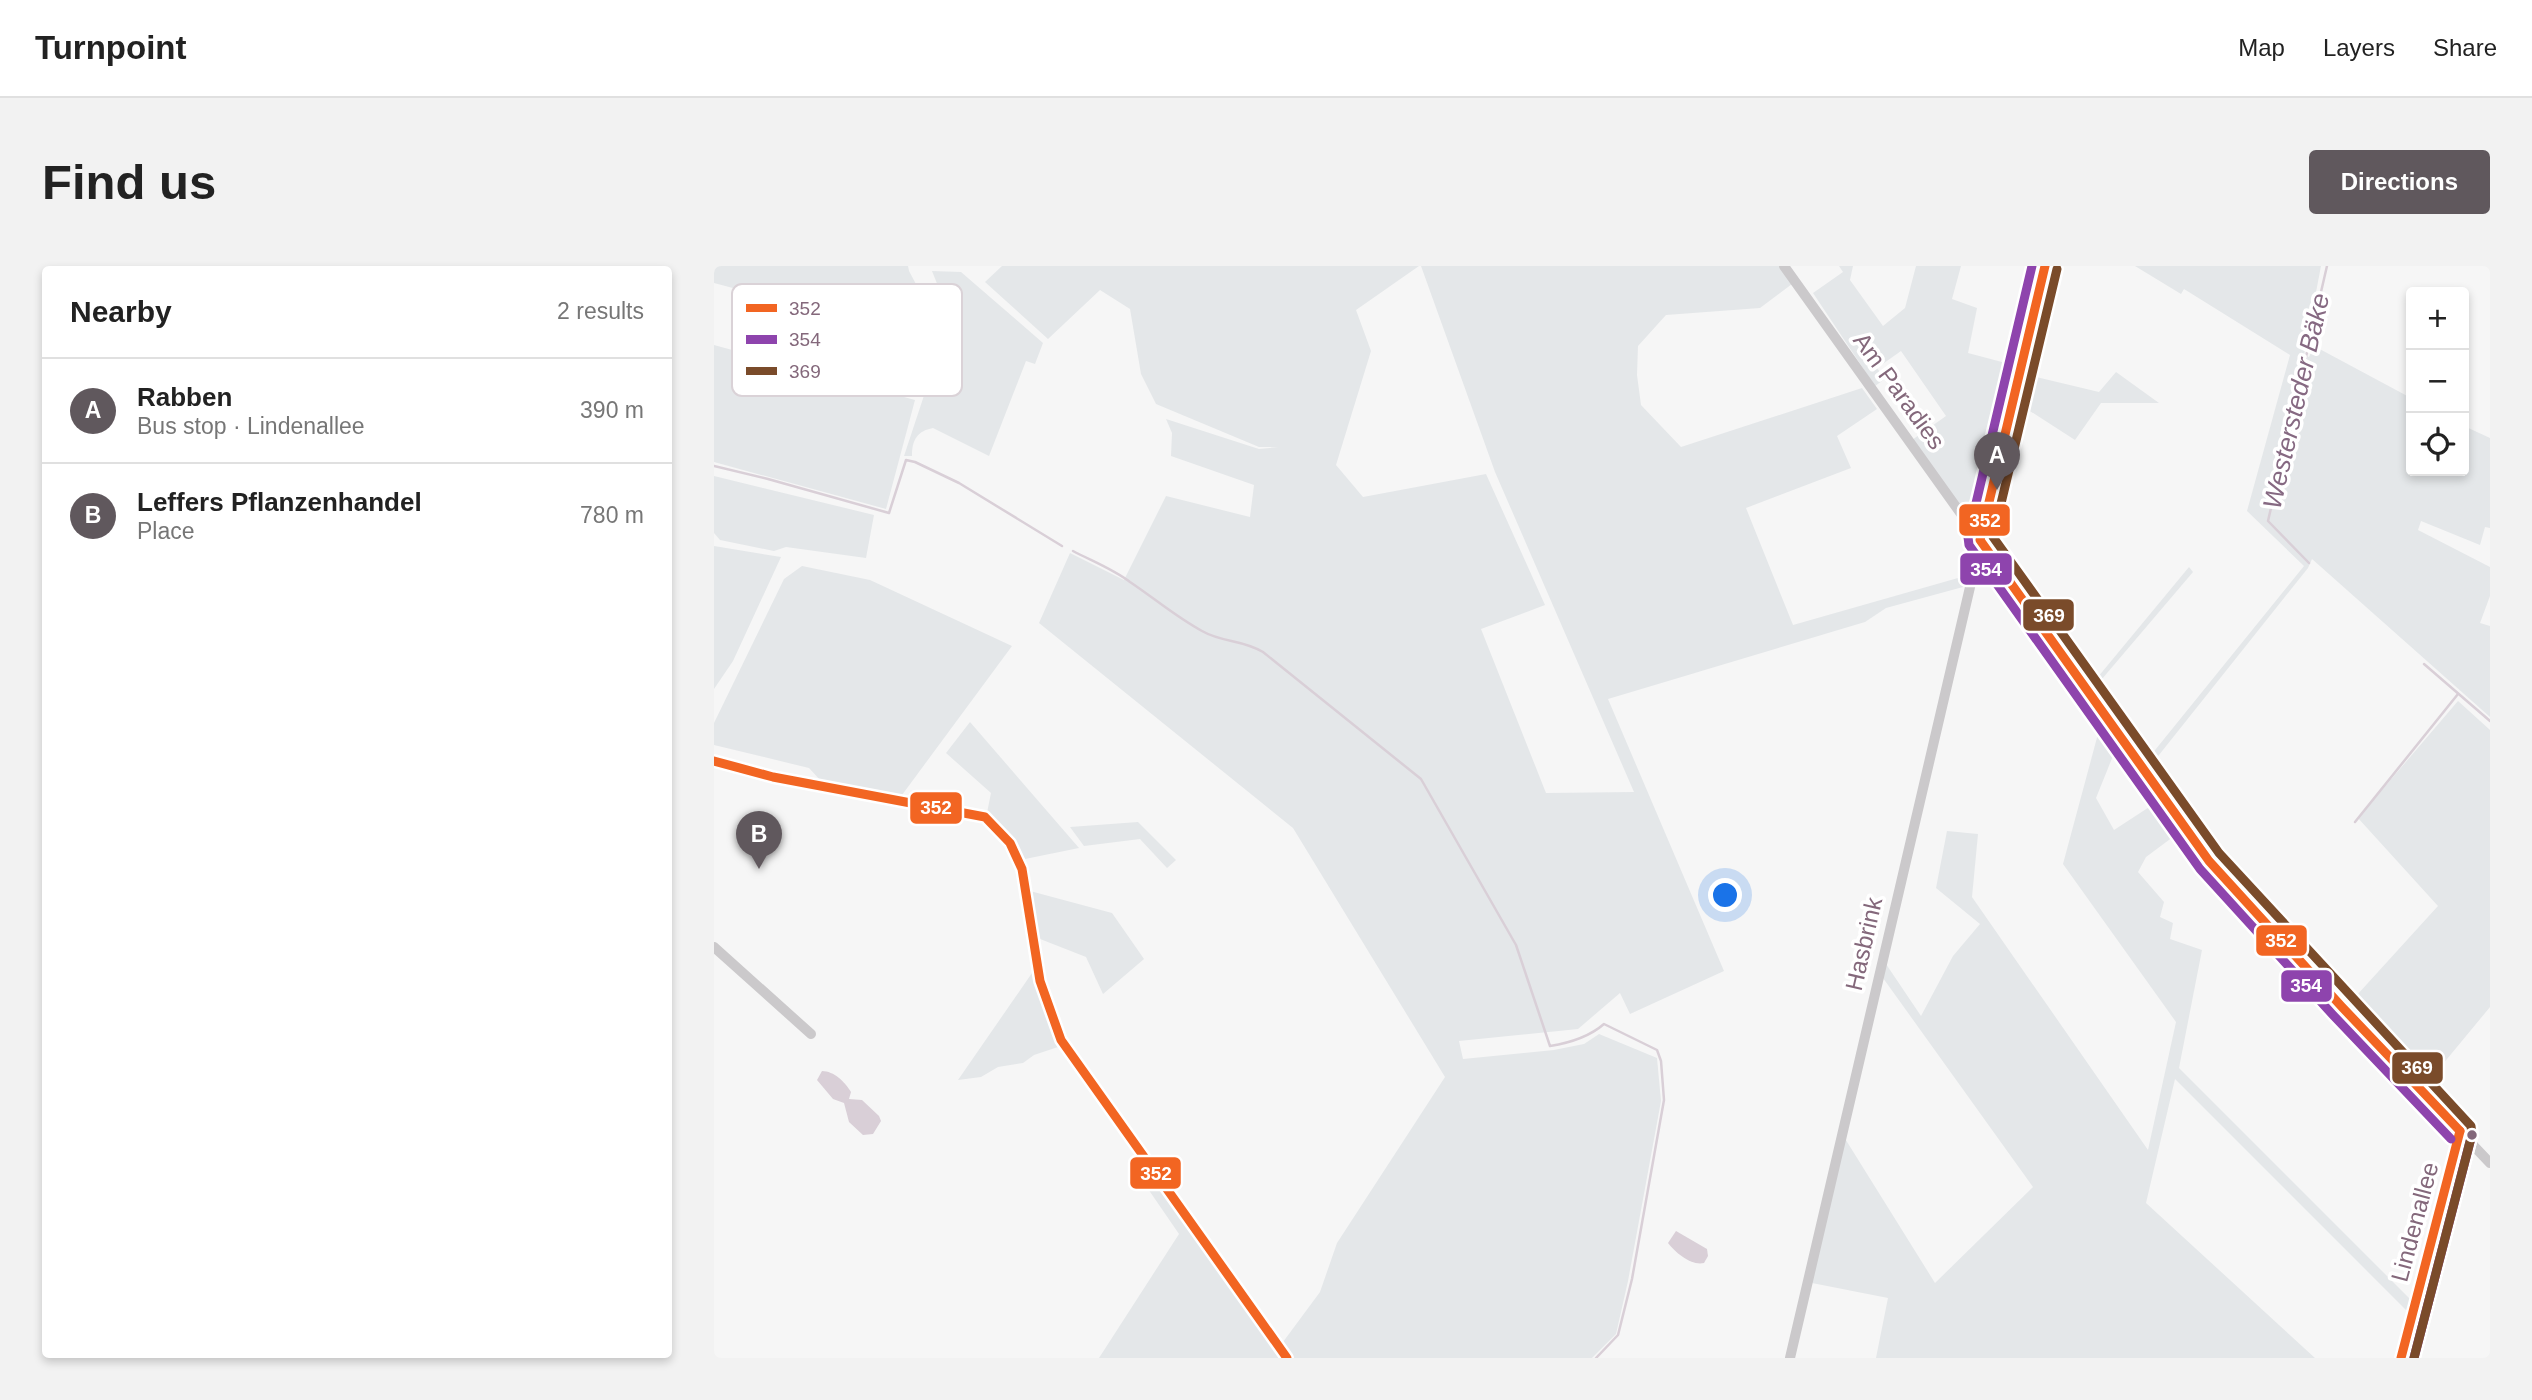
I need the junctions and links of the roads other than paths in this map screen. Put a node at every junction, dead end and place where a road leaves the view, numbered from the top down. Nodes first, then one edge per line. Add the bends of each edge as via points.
1 (1784, 266) edge
2 (2045, 266) edge
3 (1980, 540) junction
4 (714, 761) edge
5 (714, 947) edge
6 (811, 1034) dead end
7 (2460, 1131) junction
8 (2490, 1163) edge
9 (1287, 1358) edge
10 (1790, 1358) edge
11 (2401, 1358) edge

1 - 3 street, Am Paradies
2 - 3 street
3 - 7 street via 2209,862
3 - 10 street, Hasbrink
4 - 9 street via 773,777 961,811 985,817 994,825 1010,843 1022,869 1040,981 1061,1040
5 - 6 street
7 - 8 street
7 - 11 street, Lindenallee

